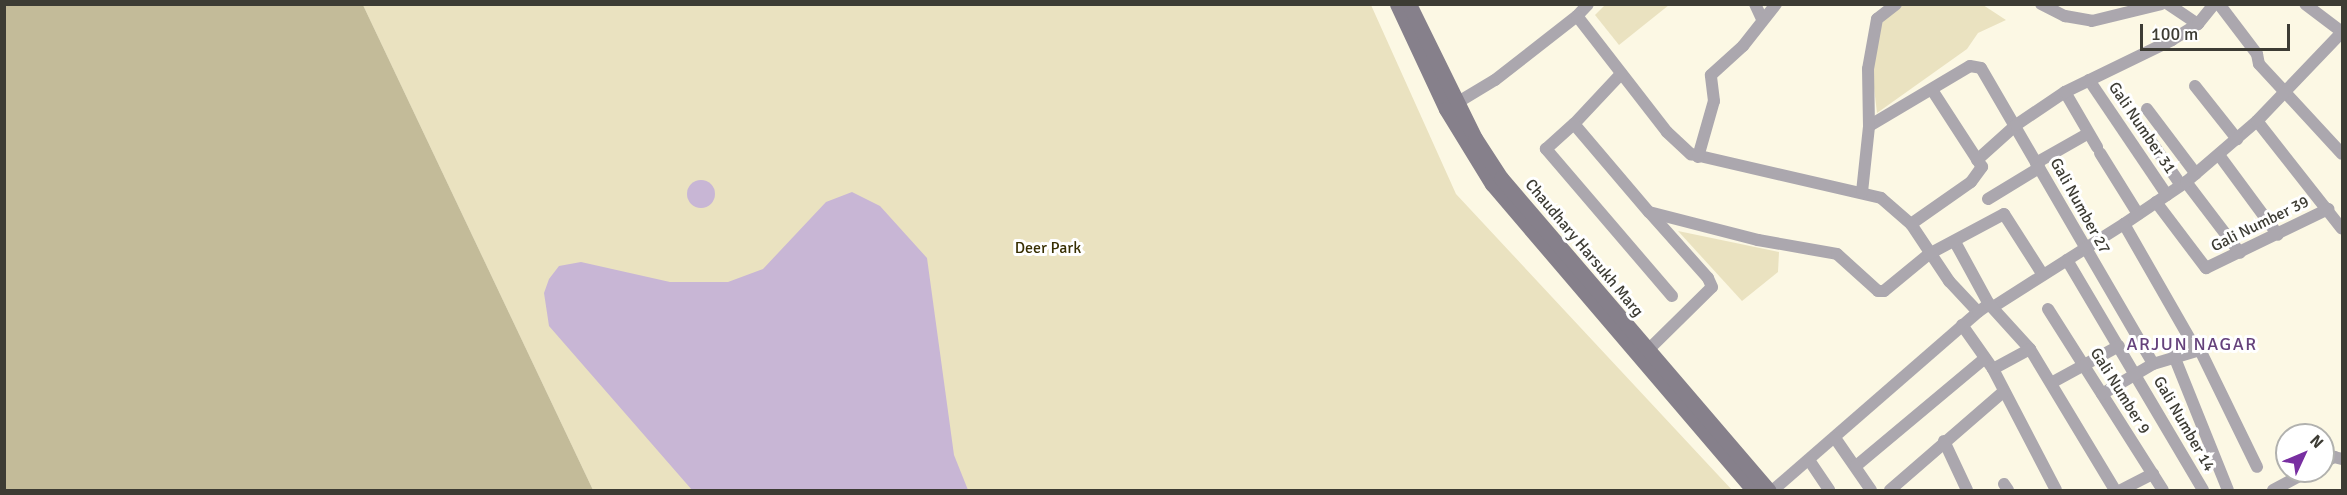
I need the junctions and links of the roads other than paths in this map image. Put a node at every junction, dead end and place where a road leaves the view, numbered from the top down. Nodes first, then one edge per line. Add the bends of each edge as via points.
1 (1397, 4) edge
2 (1409, 4) edge
3 (1588, 4) edge
4 (1755, 4) edge
5 (1776, 4) edge
6 (1896, 4) edge
7 (2041, 4) edge
8 (2160, 4) edge
9 (2169, 4) edge
10 (2214, 4) edge
11 (2219, 4) edge
12 (2305, 4) edge
13 (1577, 16) junction
14 (1762, 19) junction
15 (2198, 24) junction
16 (1621, 74) junction
17 (2089, 80) junction
18 (2194, 86) dead end
19 (1932, 90) junction
20 (2065, 92) junction
21 (2283, 93) junction
22 (1451, 106) junction
23 (2147, 109) dead end
24 (2257, 121) junction
25 (1574, 124) junction
26 (2139, 124) dead end
27 (1869, 126) junction
28 (2016, 126) junction
29 (2088, 134) junction
30 (2237, 139) junction
31 (2343, 154) edge
32 (2219, 155) junction
33 (1698, 157) junction
34 (1977, 160) junction
35 (2038, 166) junction
36 (2188, 180) junction
37 (1862, 192) junction
38 (1988, 198) dead end
39 (2162, 198) junction
40 (2328, 210) junction
41 (1650, 212) junction
42 (2138, 214) junction
43 (1911, 224) junction
44 (2124, 224) junction
45 (2343, 229) edge
46 (2278, 235) junction
47 (1955, 242) junction
48 (2085, 249) junction
49 (2240, 253) junction
50 (1929, 254) junction
51 (2067, 260) junction
52 (2206, 268) joint
53 (2043, 275) junction
54 (1672, 296) dead end
55 (1991, 306) junction
56 (2048, 309) dead end
57 (1978, 312) junction
58 (1962, 325) junction
59 (2119, 346) junction
60 (2195, 348) junction
61 (2030, 349) junction
62 (1643, 355) junction
63 (2174, 356) junction
64 (1985, 358) junction
65 (2153, 364) junction
66 (2086, 366) junction
67 (1994, 369) junction
68 (2136, 374) junction
69 (2053, 382) junction
70 (2003, 393) junction
71 (2102, 393) junction
72 (1835, 438) junction
73 (1944, 441) junction
74 (1809, 460) junction
75 (1856, 466) junction
76 (2256, 467) dead end
77 (2153, 474) junction
78 (1753, 490) edge
79 (1768, 490) edge
80 (1773, 490) edge
81 (1829, 490) edge
82 (1871, 490) edge
83 (1890, 490) edge
84 (1967, 490) edge
85 (2056, 490) edge
86 (2115, 490) edge
87 (2121, 490) edge
88 (2163, 490) edge
89 (2203, 490) edge
90 (2228, 490) edge

1 - 22 street, Chaudhary Harsukh Marg
2 - 22 street, Chaudhary Harsukh Marg
3 - 13 street
4 - 14 street
5 - 14 street
6 - 27 street via 1877,19 1868,69
7 - 8 street via 2065,16 2092,21
9 - 15 street
10 - 15 street
11 - 21 street
12 - 21 street via 2343,32
13 - 16 street
13 - 22 street via 1495,80
14 - 33 street via 1743,45 1711,75 1714,101
15 - 17 street
16 - 25 street
16 - 33 street via 1667,132
17 - 20 street
17 - 39 street, Gali Number 31
18 - 30 street
19 - 27 street
19 - 28 street, Gali Number 27 via 1977,66
19 - 34 street
20 - 28 street
20 - 29 street
21 - 24 street
21 - 31 street
22 - 62 street, Chaudhary Harsukh Marg via 1501,178
23 - 36 street
24 - 30 street
24 - 40 street
25 - 41 street
25 - 54 street via 1546,149
26 - 36 street
27 - 37 street
28 - 34 street
28 - 35 street, Gali Number 27
29 - 35 street
29 - 42 street
30 - 32 street
32 - 36 street
32 - 46 street
33 - 37 street
34 - 43 street via 1982,167 1971,182
35 - 38 street
35 - 48 street, Gali Number 27
36 - 39 street
36 - 49 street
37 - 43 street via 1892,204
39 - 42 street
39 - 52 street, Gali Number 31
40 - 45 street
40 - 46 street, Gali Number 39
41 - 50 street via 1758,240 1837,254 1881,292
41 - 62 street via 1712,287
42 - 44 street
43 - 50 street
44 - 48 street
44 - 60 street
46 - 49 street, Gali Number 39
47 - 50 street
47 - 53 street via 2004,214
47 - 55 street
48 - 51 street
48 - 65 street, Gali Number 27
49 - 52 street, Gali Number 39
50 - 57 street
51 - 53 street
51 - 59 street, Gali Number 14
53 - 55 street
55 - 57 street
55 - 61 street
56 - 66 street, Gali Number 9
57 - 58 street
58 - 64 street
58 - 72 street
59 - 66 street
59 - 68 street, Gali Number 14
60 - 63 street
60 - 76 street via 2204,355
61 - 67 street
61 - 69 street
62 - 78 street, Chaudhary Harsukh Marg
62 - 79 street, Chaudhary Harsukh Marg
63 - 65 street
63 - 90 street
64 - 67 street
64 - 75 street
65 - 68 street
66 - 69 street
66 - 71 street, Gali Number 9
67 - 70 street
68 - 71 street
68 - 89 street, Gali Number 14
69 - 86 street
70 - 73 street
70 - 85 street
71 - 77 street, Gali Number 9
72 - 74 street
72 - 75 street
73 - 83 street
73 - 84 street
74 - 80 street
74 - 81 street
75 - 82 street
77 - 87 street
77 - 88 street, Gali Number 9

